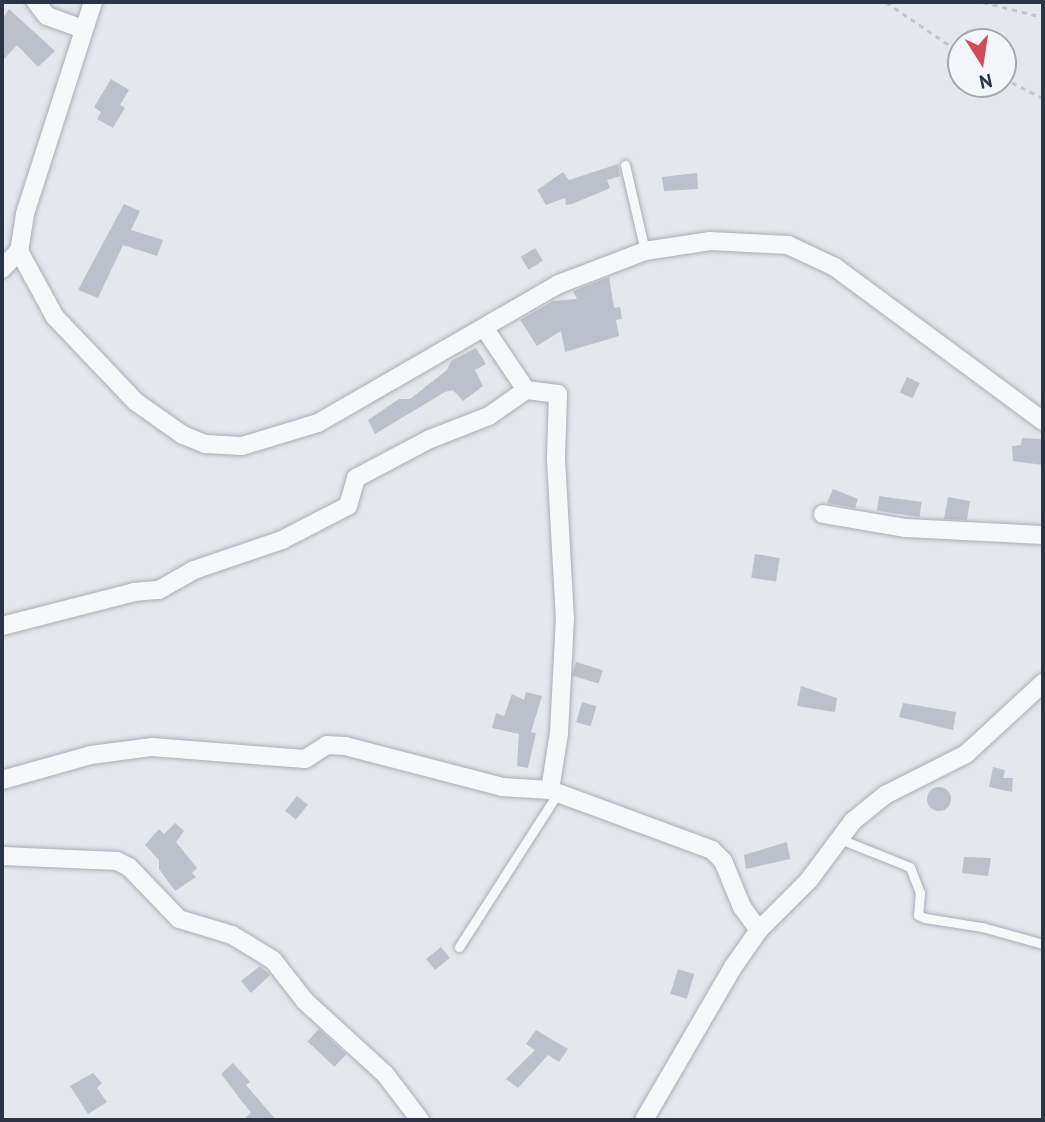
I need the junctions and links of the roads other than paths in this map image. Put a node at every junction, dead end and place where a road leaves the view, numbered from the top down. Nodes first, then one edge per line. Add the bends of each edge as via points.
1 (36, 2) edge
2 (93, 2) edge
3 (82, 29) junction
4 (625, 165) dead end
5 (645, 251) junction
6 (11, 252) edge
7 (2, 269) edge
8 (485, 329) junction
9 (526, 390) junction
10 (1043, 421) edge
11 (823, 513) dead end
12 (1043, 536) edge
13 (2, 626) edge
14 (1043, 683) edge
15 (2, 780) edge
16 (554, 792) junction
17 (840, 839) junction
18 (2, 856) edge
19 (759, 930) junction
20 (1043, 944) edge
21 (459, 947) dead end
22 (420, 1120) edge
23 (644, 1120) edge

1 - 3 street via 47,16
2 - 3 street
3 - 6 street
4 - 5 lane
5 - 8 street via 559,284
5 - 10 street via 710,241 788,245 835,267
6 - 7 street
6 - 8 street via 55,317 136,402 166,426 205,444 242,446 318,423
8 - 9 street
9 - 13 street via 489,416 430,439 356,478 348,506 282,540 194,570 159,590 134,592
9 - 16 street via 558,394 559,408 556,459 565,618
11 - 12 street via 906,528
14 - 17 street via 966,754 866,807
15 - 16 street via 91,755 152,747 305,760 327,745 502,788
16 - 19 street via 712,850
16 - 21 lane
17 - 19 street
17 - 20 lane via 910,867 920,893 918,915 925,919 982,927
18 - 22 street via 117,861 130,867 179,919 232,934 273,960 304,1001 385,1074
19 - 23 street via 705,1011

